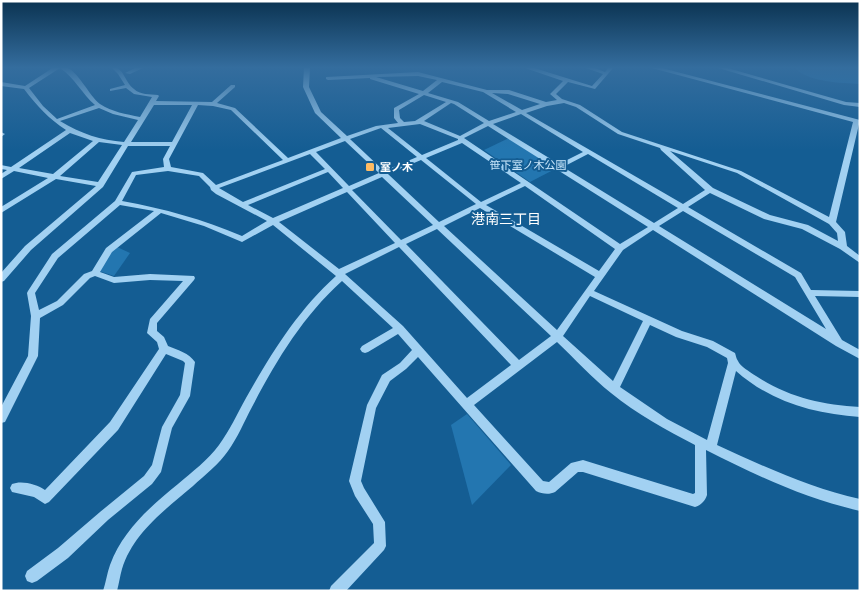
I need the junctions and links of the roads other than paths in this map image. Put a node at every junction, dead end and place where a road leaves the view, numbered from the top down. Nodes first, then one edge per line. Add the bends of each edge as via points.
1 (30, 95) edge
2 (88, 95) edge
3 (148, 95) edge
4 (223, 95) edge
5 (309, 95) edge
6 (421, 95) edge
7 (429, 95) edge
8 (491, 95) edge
9 (517, 95) edge
10 (554, 95) edge
11 (754, 95) edge
12 (817, 95) edge
13 (822, 96) junction
14 (451, 101) junction
15 (562, 102) junction
16 (196, 103) junction
17 (152, 104) junction
18 (213, 104) junction
19 (546, 104) junction
20 (860, 105) edge
21 (100, 106) junction
22 (817, 111) junction
23 (522, 112) junction
24 (142, 119) junction
25 (56, 121) junction
26 (416, 122) junction
27 (858, 122) edge
28 (402, 123) junction
29 (489, 123) junction
30 (382, 126) junction
31 (69, 131) junction
32 (345, 139) junction
33 (462, 139) junction
34 (852, 139) junction
35 (97, 141) junction
36 (860, 141) edge
37 (175, 144) junction
38 (126, 145) junction
39 (659, 146) junction
40 (311, 151) junction
41 (588, 152) junction
42 (422, 158) junction
43 (287, 160) junction
44 (1, 167) edge
45 (558, 167) junction
46 (168, 169) junction
47 (15, 170) junction
48 (328, 170) junction
49 (384, 174) junction
50 (1, 177) edge
51 (54, 177) junction
52 (526, 183) junction
53 (101, 185) junction
54 (213, 188) junction
55 (348, 189) junction
56 (710, 190) junction
57 (118, 202) junction
58 (241, 205) junction
59 (481, 205) junction
60 (683, 207) junction
61 (160, 210) junction
62 (1, 211) edge
63 (273, 221) junction
64 (832, 222) junction
65 (439, 226) junction
66 (653, 226) junction
67 (401, 245) junction
68 (843, 247) junction
69 (620, 248) junction
70 (860, 260) edge
71 (95, 273) junction
72 (340, 274) junction
73 (600, 276) junction
74 (1, 279) edge
75 (589, 292) junction
76 (810, 293) junction
77 (860, 294) edge
78 (36, 316) junction
79 (648, 320) junction
80 (400, 329) junction
81 (557, 337) junction
82 (839, 343) junction
83 (164, 349) junction
84 (365, 349) dead end
85 (418, 351) junction
86 (860, 355) edge
87 (733, 364) junction
88 (518, 366) junction
89 (614, 389) junction
90 (467, 404) junction
91 (860, 412) edge
92 (1, 418) edge
93 (700, 442) junction
94 (711, 447) junction
95 (16, 488) dead end
96 (860, 505) edge
97 (32, 576) dead end
98 (110, 591) edge
99 (336, 591) edge

1 - 25 street via 38,107
2 - 21 street
3 - 17 street via 156,96
4 - 18 street
5 - 32 street via 318,113
6 - 28 street via 396,110
7 - 14 street
8 - 23 street
9 - 19 street
10 - 15 street
11 - 22 street
12 - 13 street
13 - 20 street
13 - 22 street
14 - 26 street
14 - 29 street
15 - 19 street
15 - 39 street via 578,106 620,133
16 - 17 street
16 - 18 street
16 - 37 street
17 - 24 street
18 - 43 street via 233,109
19 - 23 street
21 - 24 street via 117,114
21 - 25 street
22 - 27 street
23 - 29 street
23 - 41 street
24 - 38 street
25 - 31 street
26 - 28 street
26 - 33 street
27 - 34 street
28 - 30 street
29 - 33 street
29 - 45 street
30 - 32 street
30 - 42 street
31 - 35 street
31 - 47 street
32 - 40 street
32 - 49 street
33 - 42 street
33 - 52 street
34 - 36 street
34 - 64 street
35 - 38 street
35 - 51 street
37 - 38 street
37 - 46 street via 166,160
38 - 53 street
39 - 56 street
39 - 64 street via 739,172
40 - 43 street
40 - 48 street
41 - 45 street
41 - 60 street
42 - 49 street
42 - 59 street
43 - 54 street
44 - 47 street
45 - 66 street
46 - 54 street via 201,174
46 - 57 street via 134,174
47 - 50 street
47 - 51 street
48 - 55 street
48 - 58 street
49 - 55 street
49 - 65 street
51 - 53 street
51 - 62 street
52 - 59 street
52 - 69 street
53 - 74 street via 28,248
54 - 58 street
55 - 63 street
55 - 67 street
56 - 60 street
56 - 68 street via 767,216 805,227
57 - 61 street
57 - 78 street via 55,256 31,293
58 - 63 street
59 - 65 street
59 - 73 street
60 - 66 street
60 - 76 street via 798,275
61 - 63 street via 242,239
61 - 71 street via 110,250
63 - 72 street
64 - 68 street via 841,232
65 - 67 street
65 - 81 street
66 - 69 street
66 - 82 street
67 - 72 street
67 - 88 street
68 - 70 street
69 - 73 street
71 - 78 street via 87,276 60,303
71 - 83 street via 114,280 191,278 153,322 152,333 161,340
72 - 80 street
72 - 98 street via 288,333 220,452 145,519 120,557
73 - 75 street
75 - 79 street
75 - 81 street
76 - 77 street
76 - 82 street
78 - 92 street via 33,356
79 - 87 street via 710,344 732,356
79 - 89 street
80 - 84 street
80 - 85 street
81 - 88 street
81 - 89 street
82 - 86 street
83 - 95 street via 114,426 45,498 37,491
83 - 97 street via 190,362 185,396 167,426 157,468 148,480
85 - 90 street
85 - 99 street via 386,378 371,408 355,481 379,522 380,546
87 - 91 street via 768,390 800,404 822,410
87 - 94 street
88 - 90 street
89 - 93 street via 646,413
90 - 93 street via 540,487 551,488 575,467 583,466 694,501 701,495
93 - 94 street
94 - 96 street via 798,487

